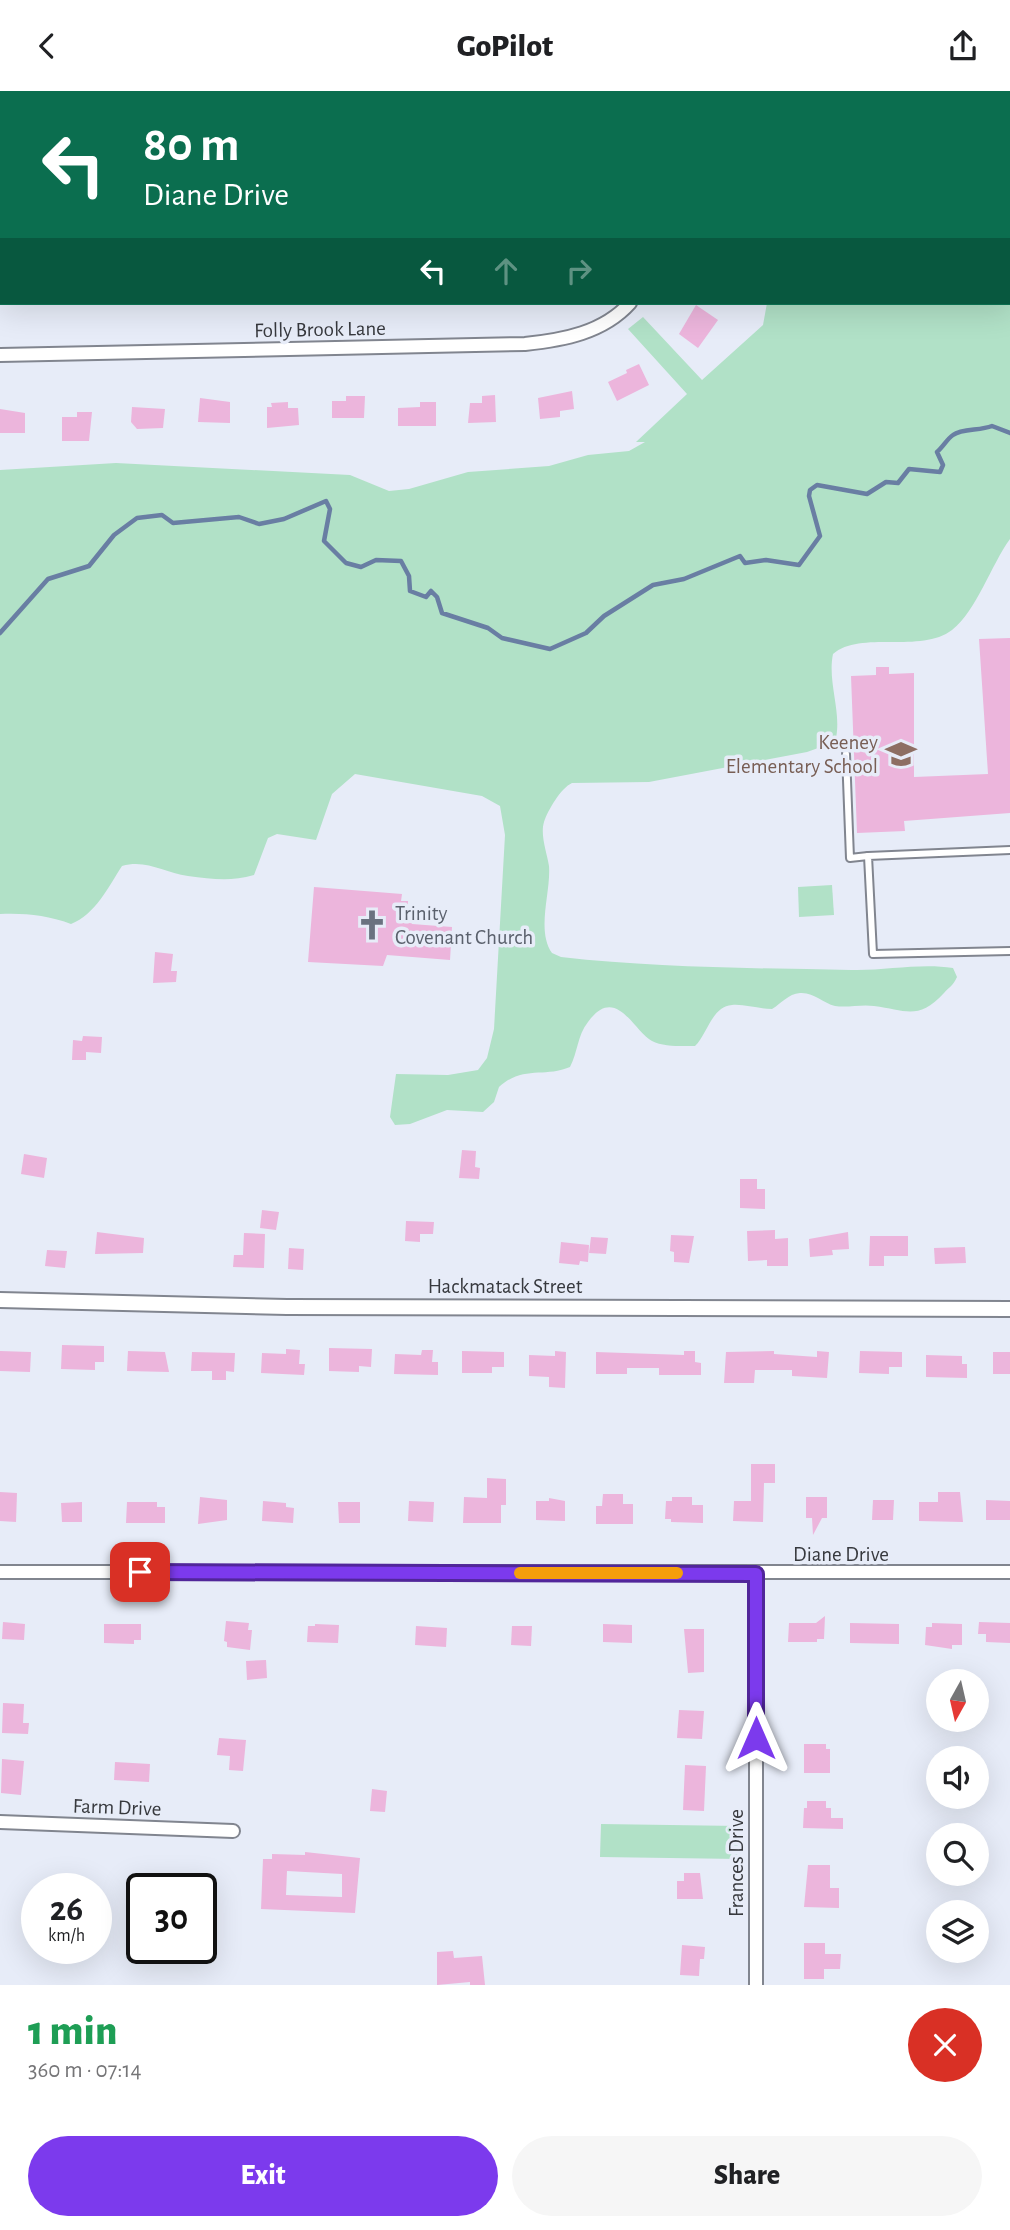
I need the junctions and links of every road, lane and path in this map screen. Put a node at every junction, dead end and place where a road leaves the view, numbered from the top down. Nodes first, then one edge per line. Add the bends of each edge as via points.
1 (627, 305) edge
2 (0, 355) edge
3 (846, 754) dead end
4 (1010, 850) edge
5 (869, 856) junction
6 (1010, 951) edge
7 (0, 1300) edge
8 (1010, 1309) edge
9 (0, 1572) edge
10 (1010, 1572) edge
11 (756, 1574) junction
12 (0, 1822) edge
13 (233, 1831) dead end
14 (756, 1985) edge

1 - 2 street, Folly Brook Lane via 598,327 565,340 525,344
3 - 5 lane via 850,858
4 - 5 lane
5 - 6 lane via 873,954
7 - 8 street, Hackmatack Street via 287,1307
9 - 11 street, Diane Drive
10 - 11 street, Diane Drive
11 - 14 street, Frances Drive
12 - 13 street, Farm Drive

